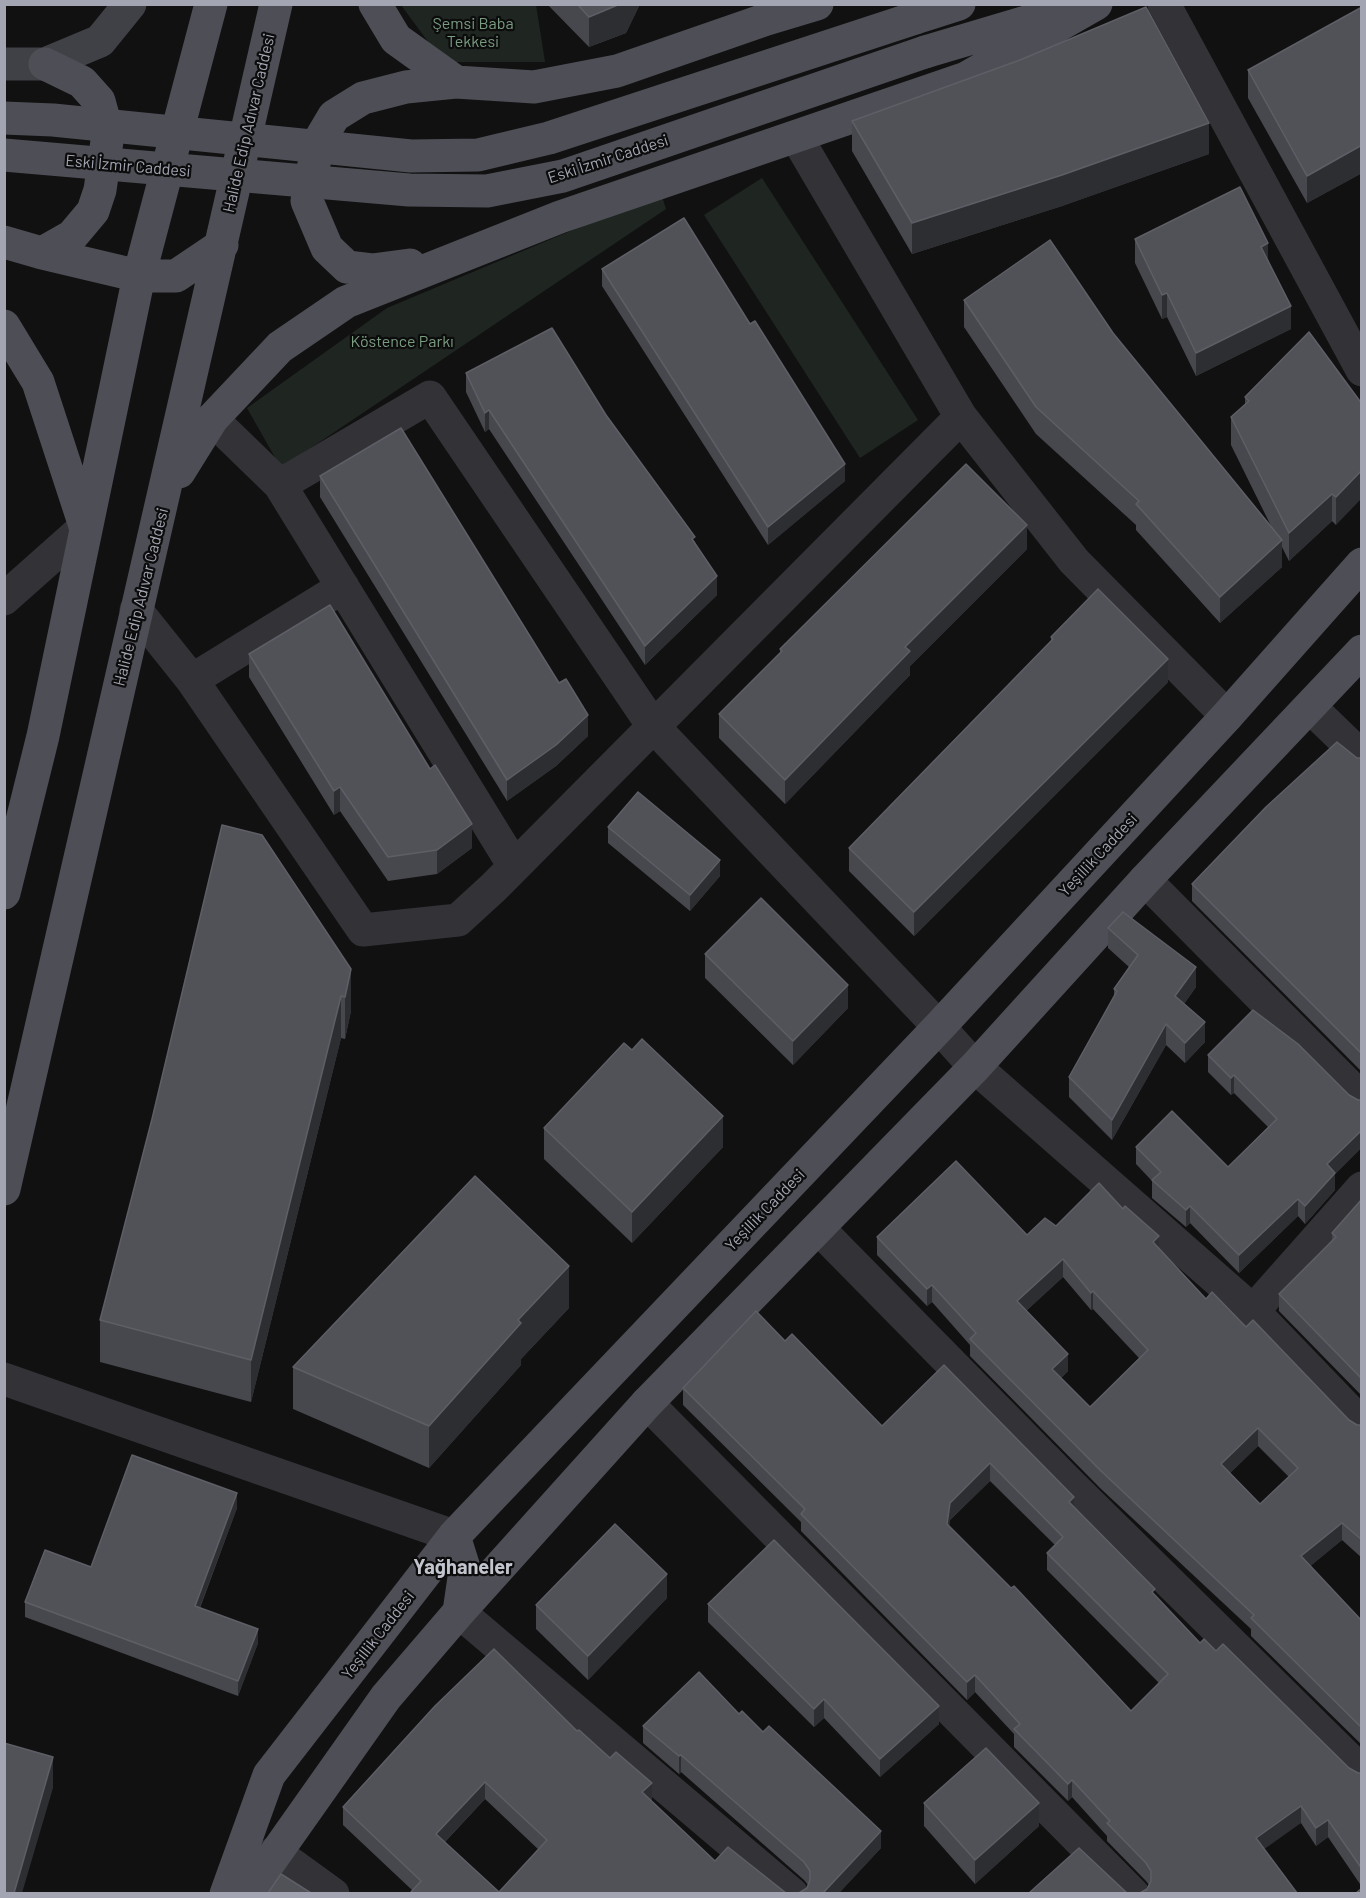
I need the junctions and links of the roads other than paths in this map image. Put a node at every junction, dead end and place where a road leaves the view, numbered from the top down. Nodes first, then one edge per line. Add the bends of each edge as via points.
1 (130, 4) edge
2 (211, 4) edge
3 (276, 4) edge
4 (353, 4) edge
5 (375, 4) edge
6 (817, 4) edge
7 (959, 4) edge
8 (1086, 4) edge
9 (1096, 4) edge
10 (1164, 4) edge
11 (764, 12) edge
12 (396, 39) junction
13 (4, 64) edge
14 (45, 64) junction
15 (456, 82) junction
16 (4, 118) edge
17 (797, 138) junction
18 (4, 155) edge
19 (4, 242) edge
20 (222, 245) junction
21 (42, 253) junction
22 (454, 259) junction
23 (139, 276) junction
24 (4, 326) edge
25 (1362, 370) edge
26 (961, 417) junction
27 (212, 419) junction
28 (280, 484) junction
29 (166, 494) junction
30 (85, 526) junction
31 (1362, 564) edge
32 (343, 587) junction
33 (4, 599) edge
34 (136, 610) junction
35 (1362, 651) edge
36 (192, 680) junction
37 (1310, 707) junction
38 (1227, 716) junction
39 (653, 726) junction
40 (1362, 757) edge
41 (514, 866) junction
42 (1145, 880) junction
43 (4, 893) edge
44 (939, 1027) junction
45 (975, 1067) junction
46 (1362, 1099) edge
47 (1362, 1188) edge
48 (4, 1189) edge
49 (818, 1228) junction
50 (1253, 1311) junction
51 (4, 1379) edge
52 (647, 1403) junction
53 (1362, 1424) edge
54 (454, 1536) junction
55 (459, 1612) junction
56 (1362, 1772) edge
57 (275, 1852) junction
58 (226, 1893) edge
59 (247, 1893) edge
60 (333, 1893) edge
61 (792, 1893) edge
62 (1133, 1893) edge

1 - 14 main road via 100,41
2 - 23 main road
3 - 20 main road, Halide Edip Adıvar Caddesi
4 - 12 main road
5 - 12 main road
6 - 11 main road
7 - 16 main road, bridge via 549,138 478,155 411,156
8 - 18 main road, Eski İzmir Caddesi, bridge via 925,52 563,176 487,191 409,190
9 - 17 main road via 966,78
10 - 25 street
11 - 15 main road via 617,71 534,87
12 - 15 main road
13 - 14 main road
14 - 21 main road via 82,81 99,101 108,134 93,211 72,236
15 - 22 main road via 406,87 363,98 334,116 318,143 307,201 327,248 347,267 372,270
17 - 22 main road via 560,217
17 - 26 street
19 - 21 main road
20 - 23 main road via 176,276
20 - 29 main road, Halide Edip Adıvar Caddesi
21 - 23 main road
22 - 27 main road via 346,302 280,347
23 - 30 main road
24 - 30 main road via 38,382
26 - 38 street via 1074,561
26 - 39 street
27 - 28 street
27 - 29 main road
28 - 32 street
28 - 39 street via 430,397
29 - 34 main road, Halide Edip Adıvar Caddesi
30 - 33 street
30 - 43 main road via 43,736
31 - 38 main road, Yeşillik Caddesi
32 - 36 street
32 - 41 street
34 - 36 street
34 - 48 main road, Halide Edip Adıvar Caddesi
35 - 37 main road
36 - 41 street via 363,930 458,920
37 - 40 street
37 - 42 main road
38 - 44 main road, Yeşillik Caddesi
39 - 41 street
39 - 44 street
42 - 45 main road
42 - 46 street
44 - 45 street
44 - 54 main road, Yeşillik Caddesi
45 - 49 main road
45 - 50 street
47 - 50 street
49 - 52 main road
49 - 56 street
50 - 53 street
51 - 54 street
52 - 55 main road
52 - 62 street
54 - 55 main road via 465,1571
54 - 58 main road, Yeşillik Caddesi via 269,1775
55 - 57 main road via 386,1697
55 - 61 street
57 - 59 main road
57 - 60 street

